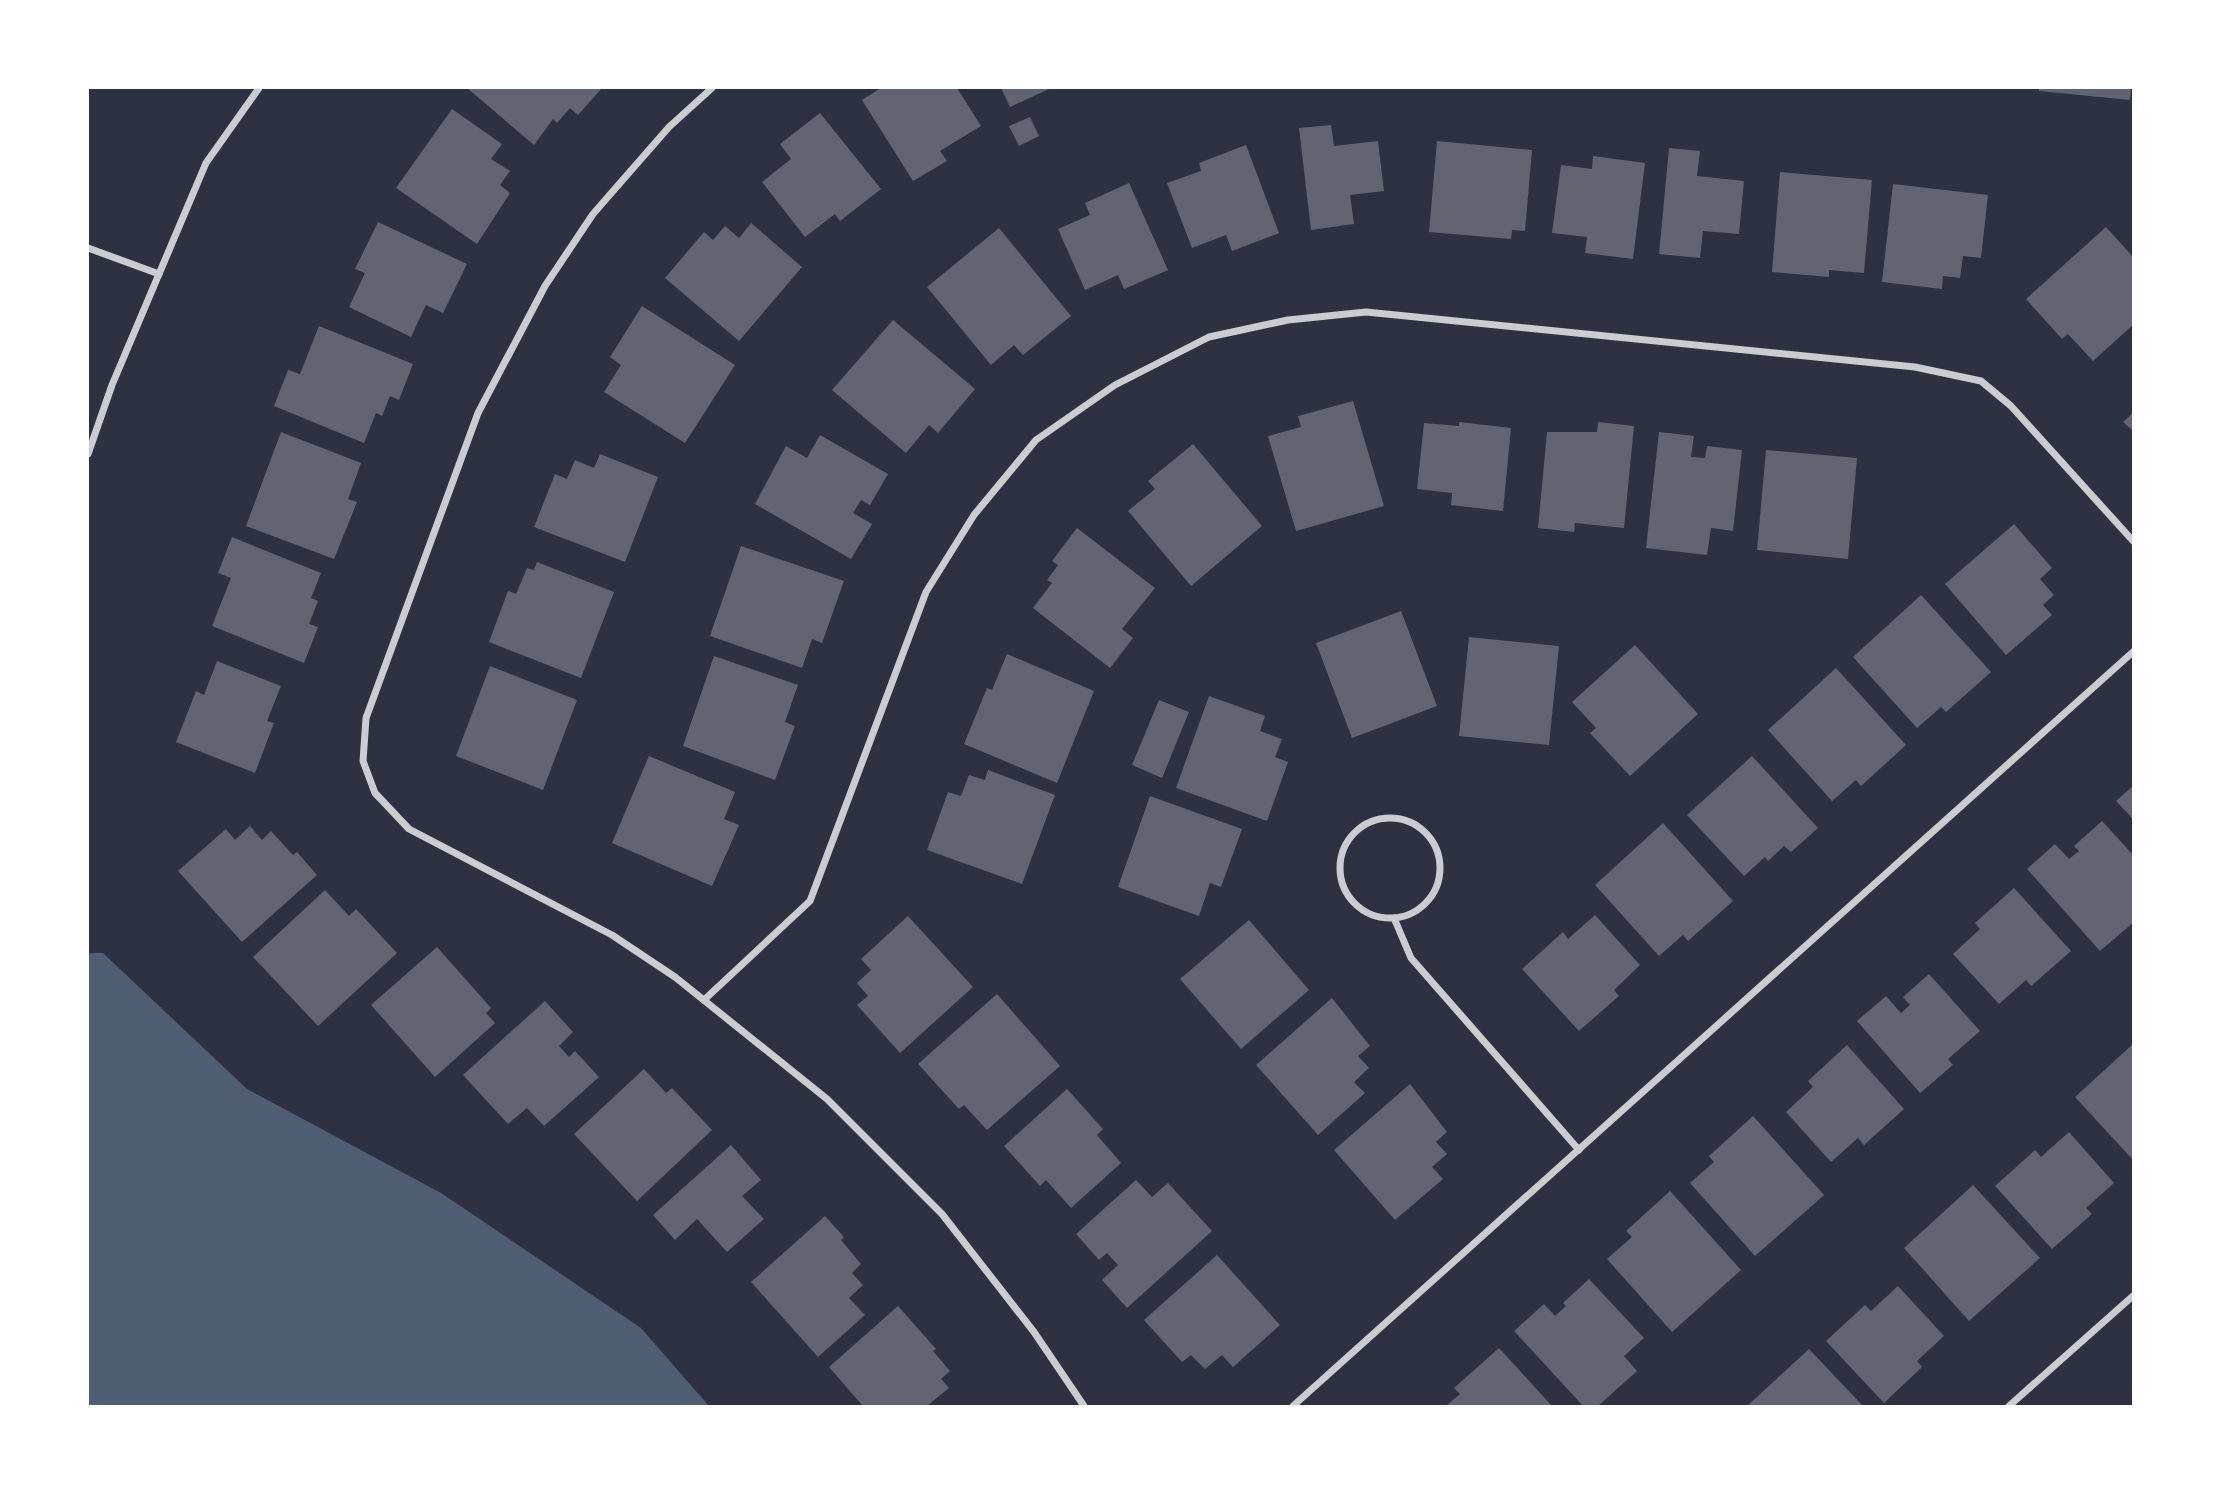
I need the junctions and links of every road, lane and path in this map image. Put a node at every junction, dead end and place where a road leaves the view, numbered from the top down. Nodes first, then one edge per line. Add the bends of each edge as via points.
1 (259, 88) edge
2 (712, 88) edge
3 (88, 248) edge
4 (159, 274) junction
5 (88, 454) edge
6 (2133, 542) edge
7 (2133, 651) edge
8 (1394, 918) junction
9 (704, 1000) junction
10 (1578, 1150) junction
11 (2133, 1294) edge
12 (1084, 1406) edge
13 (1293, 1406) edge
14 (2010, 1406) edge

1 - 4 street via 206,163
2 - 9 street via 668,127 593,214 545,286 478,413 366,718 363,761 375,793 409,829 612,935
3 - 4 street
4 - 5 street
6 - 9 street via 2011,406 1981,381 1915,367 1366,312 1288,320 1209,337 1115,385 1036,440 974,514 926,592 810,901
7 - 10 street
8 - 8 street via 1425,905 1441,874 1436,846 1426,831 1394,817 1372,821 1357,830 1340,860 1340,874 1356,904 1370,914
8 - 10 street via 1411,958
9 - 12 street via 827,1099 942,1214 1034,1332
10 - 13 street
11 - 14 street

